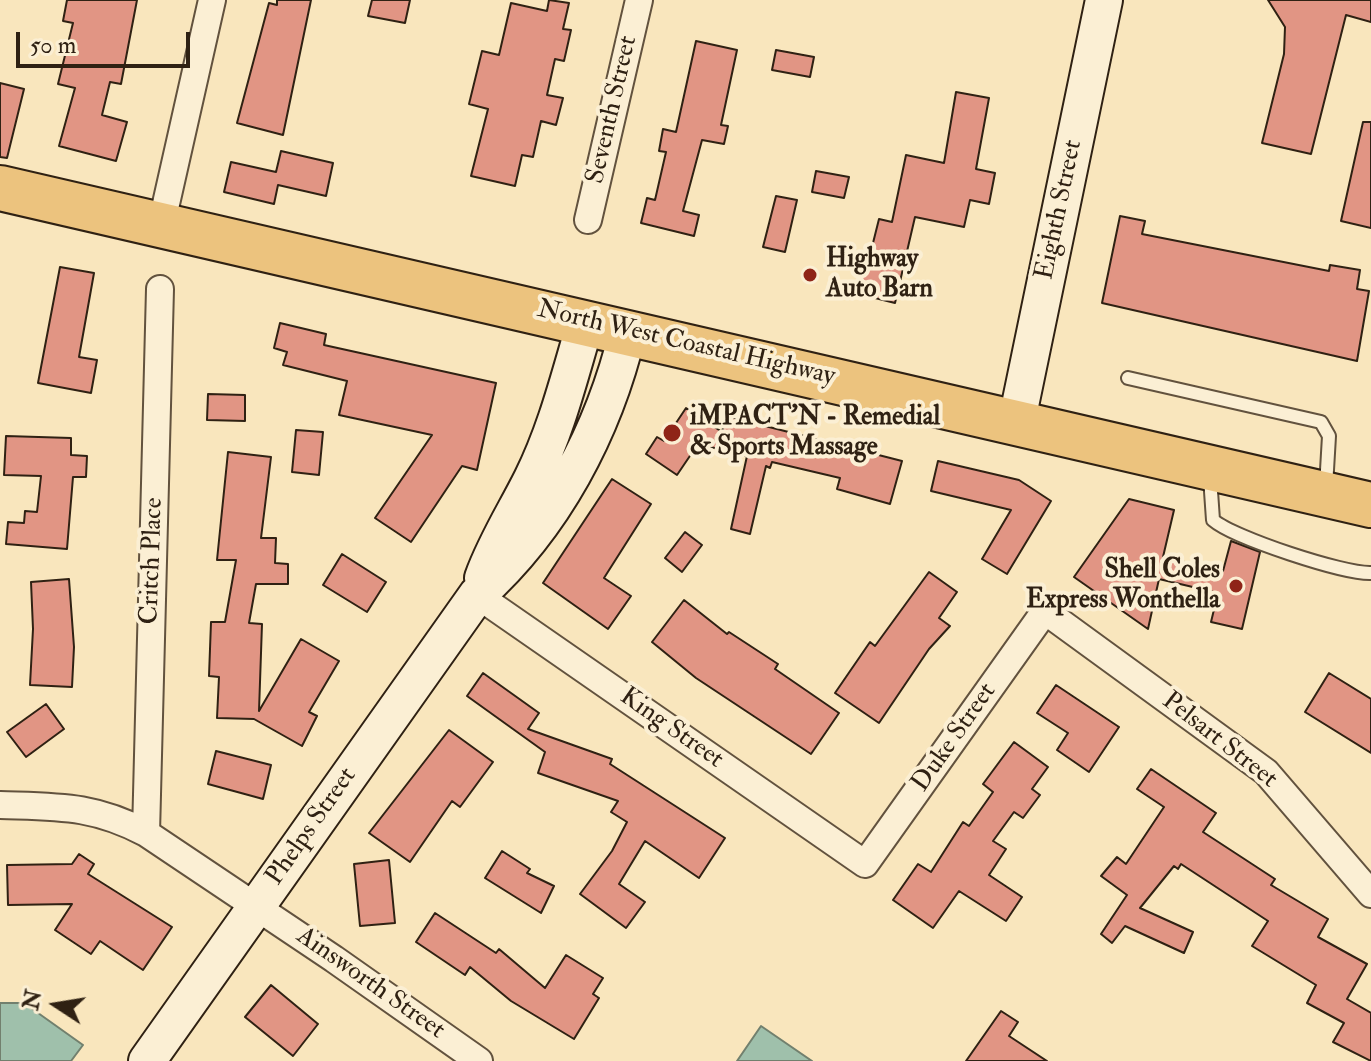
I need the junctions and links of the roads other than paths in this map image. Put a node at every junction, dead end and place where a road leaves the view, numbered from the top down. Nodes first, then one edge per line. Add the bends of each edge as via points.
1 (212, 0) edge
2 (639, 0) edge
3 (1104, 0) edge
4 (0, 188) edge
5 (588, 220) dead end
6 (161, 226) junction
7 (160, 289) dead end
8 (586, 321) junction
9 (628, 331) junction
10 (1128, 378) dead end
11 (1017, 420) junction
12 (1209, 467) junction
13 (1325, 494) junction
14 (1371, 505) edge
15 (1371, 573) edge
16 (477, 595) junction
17 (1045, 611) joint
18 (0, 805) edge
19 (146, 833) junction
20 (865, 864) joint
21 (1371, 894) edge
22 (256, 906) junction
23 (147, 1061) edge
24 (479, 1061) edge

1 - 6 street
2 - 5 street, Seventh Street
3 - 11 main road, Eighth Street
4 - 6 highway, North West Coastal Highway
6 - 8 highway, North West Coastal Highway
7 - 19 street, Critch Place
8 - 9 highway, North West Coastal Highway
8 - 16 main road, Phelps Street via 533,478 496,541
9 - 11 highway, North West Coastal Highway
9 - 16 main road, Phelps Street via 592,442 503,572
10 - 13 lane via 1321,422 1329,436
11 - 12 highway, North West Coastal Highway
12 - 13 highway, North West Coastal Highway
12 - 15 lane via 1213,520 1226,531
13 - 14 highway, North West Coastal Highway
16 - 20 street, King Street
16 - 22 main road, Phelps Street
17 - 20 street, Duke Street
17 - 21 street, Pelsart Street via 1266,772
18 - 19 street, Ainsworth Street via 75,808 113,816
19 - 22 street, Ainsworth Street
22 - 23 main road, Phelps Street
22 - 24 street, Ainsworth Street

